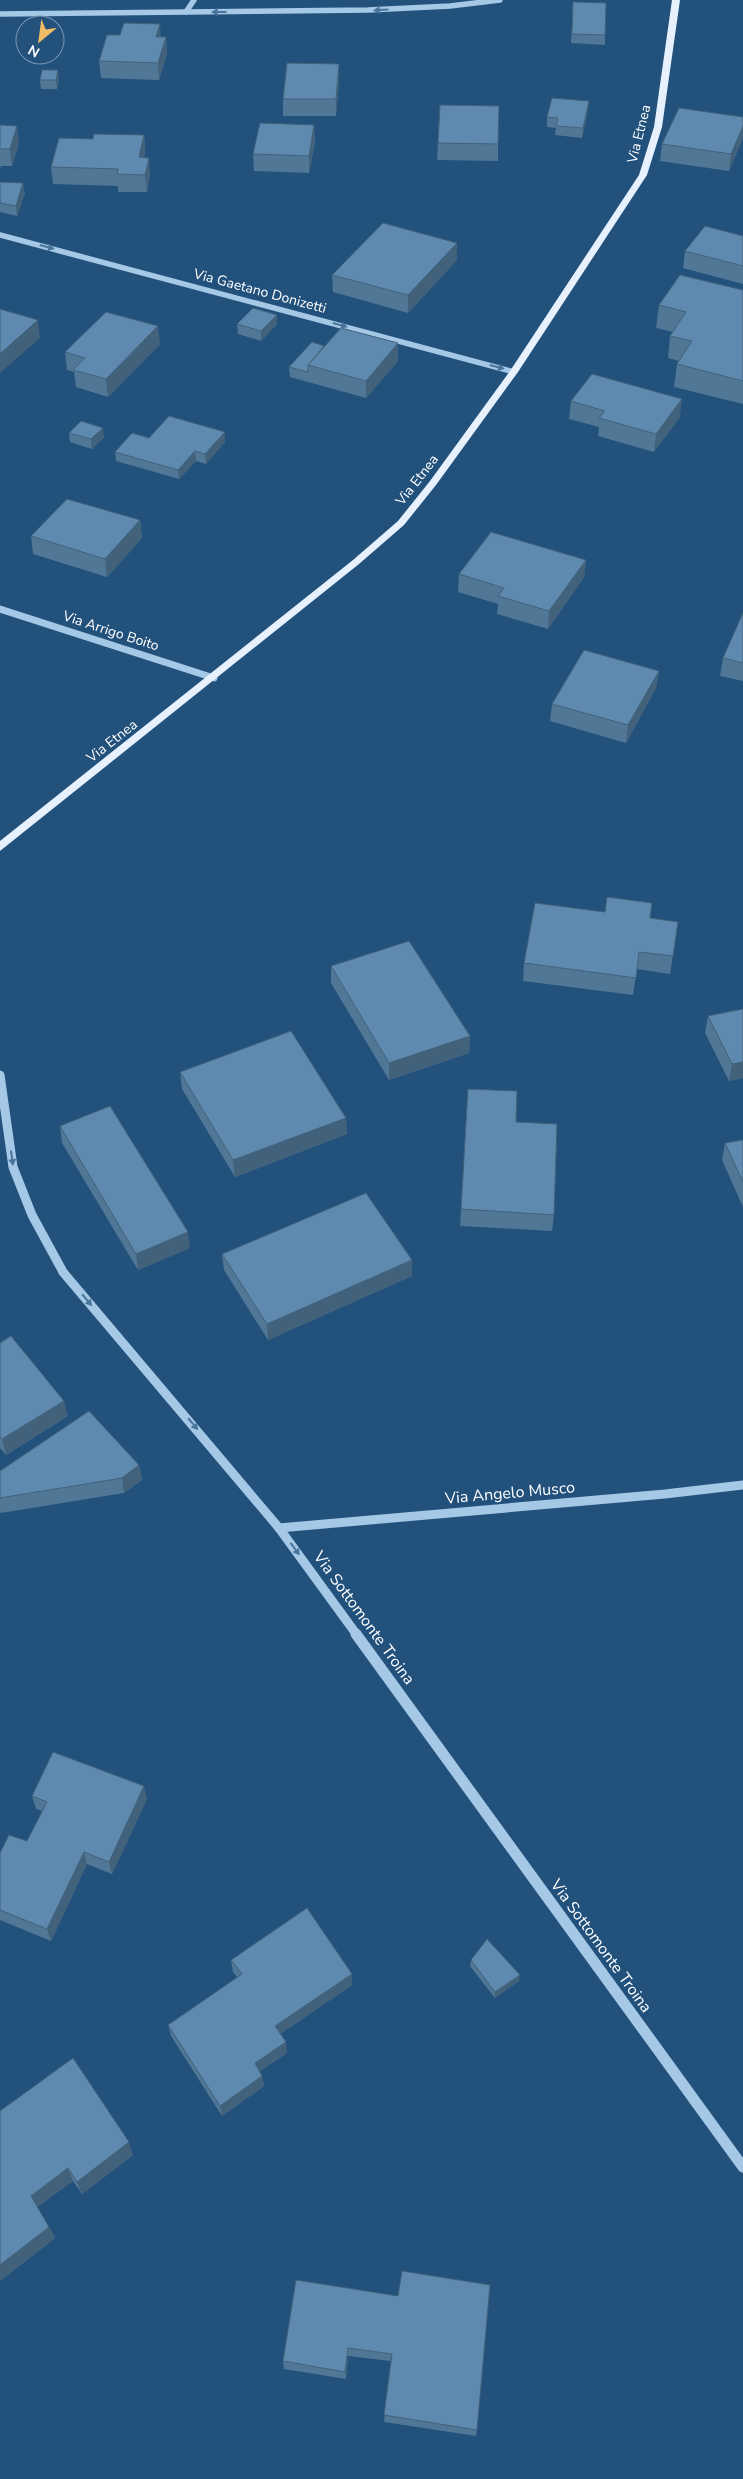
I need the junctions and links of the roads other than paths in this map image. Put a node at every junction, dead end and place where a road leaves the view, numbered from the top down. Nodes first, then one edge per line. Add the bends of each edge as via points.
1 (194, 0) edge
2 (500, 0) edge
3 (676, 0) edge
4 (186, 12) junction
5 (0, 14) edge
6 (0, 235) edge
7 (514, 372) junction
8 (0, 609) edge
9 (214, 678) junction
10 (0, 847) edge
11 (0, 1075) edge
12 (743, 1485) edge
13 (280, 1528) junction
14 (743, 2167) edge

1 - 4 street
2 -> 4 street via 368,10
3 - 7 main road, Via Etnea via 658,127 643,175
4 - 5 street
6 -> 7 street, Via Gaetano Donizetti
7 - 9 main road, Via Etnea via 401,523
8 - 9 street, Via Arrigo Boito
9 - 10 main road, Via Etnea
11 -> 13 street, Via Sottomonte Troina via 13,1167 32,1216 63,1272
12 - 13 street, Via Angelo Musco
13 -> 14 street, Via Sottomonte Troina

